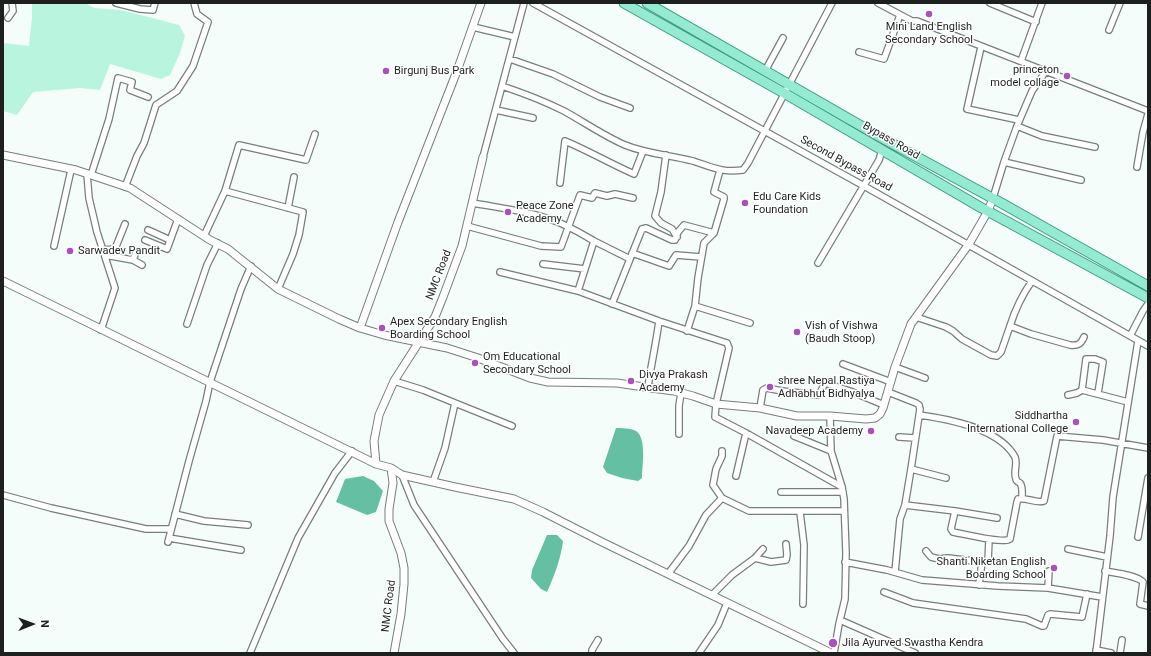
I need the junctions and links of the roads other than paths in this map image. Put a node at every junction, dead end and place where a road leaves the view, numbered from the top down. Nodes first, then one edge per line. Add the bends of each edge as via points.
1 (12, 3) edge
2 (116, 3) edge
3 (155, 3) edge
4 (194, 3) edge
5 (481, 3) edge
6 (524, 3) edge
7 (533, 3) edge
8 (624, 3) edge
9 (647, 3) edge
10 (832, 3) edge
11 (878, 3) edge
12 (990, 3) edge
13 (1042, 3) edge
14 (1120, 3) edge
15 (900, 15) junction
16 (8, 18) dead end
17 (1036, 22) junction
18 (473, 27) junction
19 (1109, 30) dead end
20 (515, 37) junction
21 (783, 38) dead end
22 (981, 47) junction
23 (858, 52) dead end
24 (510, 59) junction
25 (1021, 61) junction
26 (765, 71) junction
27 (1046, 71) junction
28 (790, 85) junction
29 (502, 86) junction
30 (784, 93) junction
31 (148, 97) dead end
32 (630, 108) dead end
33 (496, 110) junction
34 (1148, 113) edge
35 (533, 118) dead end
36 (1019, 120) junction
37 (1017, 126) junction
38 (765, 131) junction
39 (314, 134) dead end
40 (1095, 147) dead end
41 (882, 150) junction
42 (643, 151) junction
43 (3, 155) edge
44 (666, 155) junction
45 (483, 157) joint
46 (1004, 162) junction
47 (1137, 168) dead end
48 (71, 170) junction
49 (720, 170) junction
50 (89, 174) junction
51 (294, 178) dead end
52 (1081, 180) dead end
53 (560, 183) dead end
54 (864, 186) junction
55 (125, 187) junction
56 (225, 191) junction
57 (633, 198) dead end
58 (993, 198) junction
59 (472, 203) junction
60 (288, 208) junction
61 (988, 211) junction
62 (178, 218) junction
63 (125, 224) dead end
64 (467, 226) junction
65 (568, 226) junction
66 (148, 230) dead end
67 (714, 233) junction
68 (204, 236) junction
69 (677, 237) junction
70 (145, 240) dead end
71 (170, 240) junction
72 (594, 241) junction
73 (1070, 242) junction
74 (218, 243) junction
75 (969, 244) junction
76 (54, 246) dead end
77 (136, 252) dead end
78 (1064, 252) junction
79 (104, 253) junction
80 (632, 253) junction
81 (701, 257) junction
82 (630, 259) junction
83 (133, 260) junction
84 (818, 263) dead end
85 (543, 264) dead end
86 (142, 265) dead end
87 (251, 266) junction
88 (584, 269) junction
89 (500, 272) dead end
90 (3, 281) edge
91 (1032, 281) junction
92 (1148, 286) edge
93 (278, 289) junction
94 (578, 291) junction
95 (1148, 298) edge
96 (612, 304) junction
97 (1148, 304) edge
98 (695, 306) junction
99 (916, 317) junction
100 (660, 321) junction
101 (750, 323) dead end
102 (187, 324) dead end
103 (1010, 326) junction
104 (360, 328) junction
105 (101, 330) junction
106 (687, 331) junction
107 (1130, 336) junction
108 (1084, 337) dead end
109 (1138, 341) junction
110 (418, 343) junction
111 (1148, 346) edge
112 (843, 364) dead end
113 (895, 367) junction
114 (925, 378) dead end
115 (394, 381) junction
116 (210, 382) junction
117 (891, 382) junction
118 (648, 387) junction
119 (1082, 390) junction
120 (888, 392) junction
121 (681, 393) junction
122 (1098, 393) junction
123 (1068, 395) dead end
124 (1128, 402) junction
125 (455, 403) junction
126 (716, 404) junction
127 (884, 405) junction
128 (760, 408) junction
129 (919, 415) junction
130 (830, 416) junction
131 (512, 426) dead end
132 (746, 433) junction
133 (679, 434) dead end
134 (794, 436) dead end
135 (899, 437) dead end
136 (915, 438) junction
137 (1121, 443) junction
138 (1148, 448) edge
139 (831, 450) junction
140 (352, 451) junction
141 (722, 451) dead end
142 (376, 464) junction
143 (391, 468) junction
144 (911, 469) junction
145 (402, 475) junction
146 (736, 476) dead end
147 (946, 478) dead end
148 (1148, 478) edge
149 (432, 482) junction
150 (842, 489) junction
151 (781, 492) dead end
152 (3, 495) edge
153 (722, 498) junction
154 (1022, 498) junction
155 (905, 505) junction
156 (843, 511) junction
157 (955, 511) junction
158 (800, 512) junction
159 (175, 514) junction
160 (997, 518) dead end
161 (248, 525) dead end
162 (171, 529) junction
163 (1138, 537) dead end
164 (989, 540) junction
165 (786, 544) dead end
166 (763, 549) dead end
167 (1068, 549) dead end
168 (241, 550) dead end
169 (926, 551) dead end
170 (1107, 557) junction
171 (755, 558) junction
172 (845, 562) junction
173 (982, 562) junction
174 (1049, 571) dead end
175 (1105, 571) junction
176 (895, 572) junction
177 (668, 574) junction
178 (979, 585) junction
179 (1048, 588) junction
180 (884, 592) dead end
181 (1087, 594) junction
182 (712, 595) junction
183 (1102, 596) junction
184 (727, 602) junction
185 (803, 604) dead end
186 (1148, 606) edge
187 (840, 620) junction
188 (598, 640) dead end
189 (1122, 640) dead end
190 (1096, 651) edge
191 (250, 653) edge
192 (394, 653) edge
193 (514, 653) edge
194 (592, 653) edge
195 (699, 653) edge
196 (832, 653) edge
197 (915, 653) edge
198 (1111, 653) edge
199 (1120, 653) edge

1 - 16 street via 13,11
2 - 3 street via 153,10
4 - 55 street via 197,14 208,22 193,66 177,91 156,105 144,143
5 - 18 street
6 - 20 street, NMC Road
7 - 38 street, Second Bypass Road
8 - 30 main road, Bypass Road
9 - 26 main road, Bypass Road
10 - 28 street
11 - 15 street
12 - 17 street
13 - 17 street
14 - 19 street
15 - 22 street
15 - 23 street via 884,59
17 - 25 street
18 - 20 street
18 - 104 street
20 - 24 street, NMC Road
21 - 26 street
22 - 25 street
22 - 36 street via 967,109
24 - 29 street, NMC Road
24 - 32 street via 553,74
25 - 27 street
26 - 28 main road, Bypass Road
27 - 34 street
27 - 36 street via 1032,91
28 - 30 street
28 - 58 main road, Bypass Road
29 - 33 street, NMC Road
29 - 42 street via 562,110 624,144
30 - 38 street
30 - 41 main road, Bypass Road
31 - 50 street via 130,90 132,82 118,78 109,119
33 - 35 street
33 - 45 street, NMC Road
34 - 47 street
36 - 37 street
37 - 40 street via 1042,136
37 - 46 street
38 - 49 street via 743,170
38 - 54 street, Second Bypass Road
39 - 56 street via 306,160 239,145
41 - 54 street
41 - 61 main road, Bypass Road
42 - 44 street
42 - 53 street via 634,174 565,141
43 - 48 street
44 - 49 street
44 - 69 street via 655,216 672,229
45 - 59 street, NMC Road
46 - 52 street
46 - 58 street
48 - 50 street
48 - 76 street
49 - 67 street via 714,192 724,198
50 - 55 street
50 - 79 street via 89,198
51 - 60 street
54 - 75 street, Second Bypass Road
54 - 84 street
55 - 62 street
56 - 60 street
56 - 68 street
57 - 65 street via 615,194 595,194 592,198 580,195
58 - 61 street
58 - 73 main road, Bypass Road
59 - 64 street, NMC Road
59 - 65 street via 525,213
60 - 93 street via 303,212 293,254
61 - 75 street
61 - 78 main road, Bypass Road
62 - 68 street
62 - 71 street
63 - 79 street via 115,248
64 - 65 street via 541,246 561,247
64 - 110 street, NMC Road via 462,246 434,317
65 - 72 street
66 - 71 street
67 - 69 street via 684,225
67 - 81 street via 704,243
68 - 74 street
69 - 80 street via 672,240 644,228
70 - 71 street via 167,249
72 - 82 street
72 - 88 street
73 - 78 main road
73 - 92 main road, Bypass Road
74 - 87 street
74 - 102 street via 207,265
75 - 91 street, Second Bypass Road
75 - 99 street
77 - 83 street
78 - 95 main road, Bypass Road
79 - 83 street
79 - 105 street via 115,288
80 - 81 street via 669,266 676,254
80 - 82 street
81 - 98 street
82 - 96 street
83 - 86 street
85 - 88 street
87 - 93 street
87 - 116 street via 240,290
88 - 94 street
89 - 94 street
90 - 105 street
91 - 103 street
91 - 107 street, Second Bypass Road
93 - 104 street
94 - 96 street
96 - 100 street
97 - 107 street
98 - 101 street
98 - 106 street
99 - 103 street via 946,327 962,339 997,356 1001,352
99 - 113 street via 906,335
100 - 106 street
100 - 118 street
103 - 108 street via 1076,346
104 - 110 street
105 - 116 street
106 - 126 street via 722,341 729,346
107 - 109 street, Second Bypass Road
109 - 111 street, Second Bypass Road
109 - 124 street
110 - 115 street, NMC Road
110 - 118 street via 447,348 548,382 617,383
112 - 117 street
113 - 114 street
113 - 117 street
115 - 125 street
115 - 142 street, NMC Road via 379,415 374,441
116 - 140 street
116 - 159 street
117 - 120 street
118 - 121 street
119 - 122 street
119 - 122 street via 1086,359 1095,359 1102,362
119 - 123 street
120 - 127 street
120 - 129 street via 919,405
121 - 126 street
121 - 133 street
122 - 124 street
124 - 137 street
125 - 131 street
125 - 149 street via 445,448
126 - 128 street
126 - 132 street via 715,417
127 - 128 street via 824,383 818,395 767,388 763,390
127 - 130 street via 875,418
128 - 130 street via 797,416
129 - 136 street
129 - 154 street via 969,425 989,434 1007,447 1015,458 1015,478 1021,486
130 - 139 street
132 - 146 street
132 - 150 street
134 - 139 street
135 - 136 street
136 - 144 street
137 - 138 street
137 - 154 street via 1057,436 1044,501 1041,503
137 - 170 street
139 - 150 street
140 - 142 street
140 - 191 street via 335,473 298,538
141 - 153 street via 713,485
142 - 143 street
143 - 145 street
143 - 192 street, NMC Road via 393,483 389,521 404,568 401,614
144 - 147 street
144 - 155 street
145 - 149 street
145 - 193 street via 414,505
148 - 163 street
149 - 177 street via 514,499
150 - 151 street
150 - 156 street
152 - 162 street via 146,529
153 - 158 street via 749,511
153 - 177 street via 706,515 689,546
154 - 164 street via 1017,502 1010,539
155 - 157 street
155 - 176 street via 900,519
156 - 158 street
156 - 172 street
157 - 160 street
157 - 164 street via 950,529 953,532
158 - 185 street via 804,545
159 - 161 street via 211,522
159 - 162 street
162 - 168 street via 169,540
164 - 173 street via 988,561
165 - 171 street via 786,560 771,562
166 - 171 street
167 - 170 street
169 - 173 street via 931,557 939,559
170 - 175 street
171 - 182 street via 732,575
172 - 176 street
172 - 187 street via 845,600
173 - 178 street
174 - 179 street
175 - 183 street
175 - 186 street via 1141,580 1143,586 1140,604
176 - 178 street via 922,580
177 - 182 street
178 - 179 street
179 - 181 street
180 - 181 street via 913,602 1026,619 1042,626 1050,614 1082,617
181 - 183 street
182 - 184 street
183 - 190 street
184 - 195 street via 718,625
184 - 196 street
187 - 196 street
187 - 197 street
188 - 194 street
189 - 199 street
190 - 198 street

